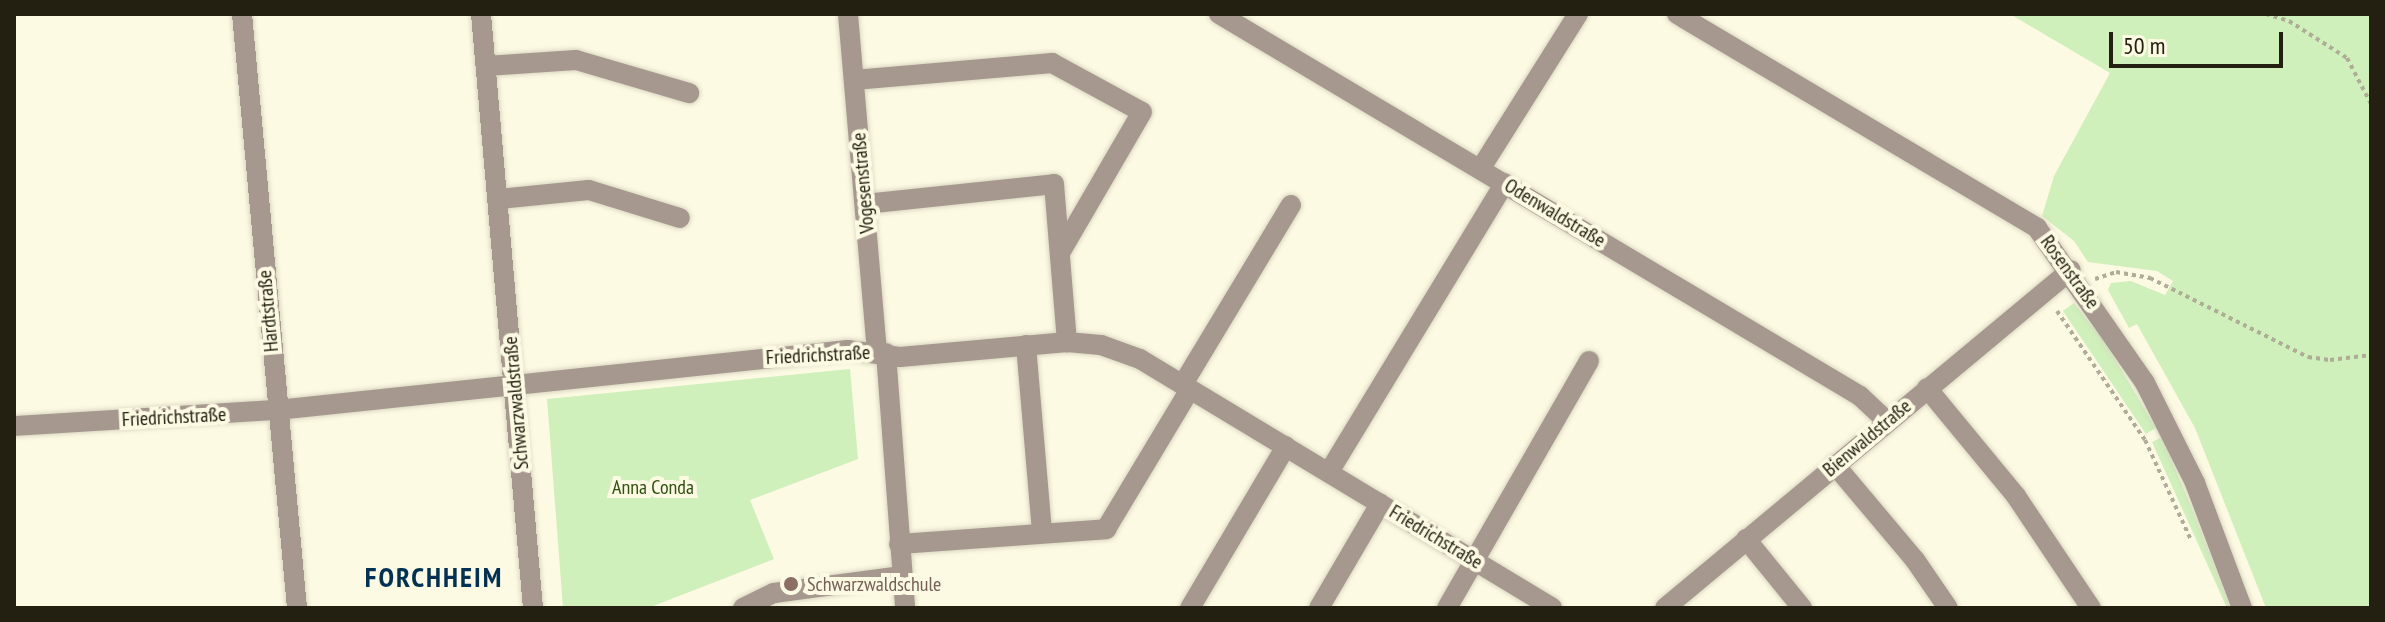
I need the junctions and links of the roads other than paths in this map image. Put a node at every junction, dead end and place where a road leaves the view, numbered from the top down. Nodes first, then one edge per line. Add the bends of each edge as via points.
1 (242, 14) edge
2 (481, 14) edge
3 (848, 14) edge
4 (1219, 14) edge
5 (1578, 14) edge
6 (1677, 14) edge
7 (486, 66) junction
8 (854, 80) junction
9 (689, 93) dead end
10 (1481, 168) junction
11 (1505, 183) junction
12 (499, 199) junction
13 (865, 204) junction
14 (1291, 205) dead end
15 (680, 218) dead end
16 (1060, 253) junction
17 (2076, 277) junction
18 (1067, 342) junction
19 (1026, 345) junction
20 (881, 352) junction
21 (1589, 361) dead end
22 (515, 383) junction
23 (1187, 386) junction
24 (1927, 388) junction
25 (277, 410) junction
26 (1886, 420) junction
27 (14, 426) edge
28 (1286, 446) junction
29 (1835, 465) junction
30 (1329, 472) junction
31 (1380, 504) junction
32 (1042, 532) junction
33 (1746, 539) junction
34 (899, 544) junction
35 (1475, 561) junction
36 (902, 576) junction
37 (297, 608) edge
38 (533, 608) edge
39 (743, 608) edge
40 (905, 608) edge
41 (1190, 608) edge
42 (1319, 608) edge
43 (1447, 608) edge
44 (1552, 608) edge
45 (1665, 608) edge
46 (1802, 608) edge
47 (1948, 608) edge
48 (2091, 608) edge
49 (2242, 608) edge

1 - 25 street, Hardtstraße
2 - 7 street, Schwarzwaldstraße
3 - 8 street, Vogesenstraße
4 - 10 street, Odenwaldstraße
5 - 10 street
6 - 17 street, Rosenstraße via 2037,228
7 - 9 street via 576,60
7 - 12 street, Schwarzwaldstraße
8 - 13 street, Vogesenstraße
8 - 16 street via 1052,63 1142,112
10 - 11 street, Odenwaldstraße
11 - 26 street, Odenwaldstraße via 1860,396
11 - 30 street
12 - 15 street via 589,190
12 - 22 street, Schwarzwaldstraße
13 - 16 street via 1054,184
13 - 20 street, Vogesenstraße
14 - 23 street
16 - 18 street
17 - 24 street, Bienwaldstraße via 2044,292
17 - 49 street, Rosenstraße via 2173,436
18 - 19 street, Friedrichstraße
18 - 23 street, Friedrichstraße via 1121,350
19 - 20 street, Friedrichstraße via 900,357
19 - 32 street
20 - 22 street, Friedrichstraße
20 - 34 street, Vogesenstraße
21 - 35 street
22 - 25 street, Friedrichstraße
22 - 38 street, Schwarzwaldstraße
23 - 28 street, Friedrichstraße
23 - 32 street via 1106,529
24 - 26 street, Bienwaldstraße
24 - 48 street via 2016,496
25 - 27 street, Friedrichstraße
25 - 37 street, Hardtstraße
26 - 29 street, Bienwaldstraße
28 - 30 street, Friedrichstraße
28 - 41 street
29 - 33 street, Bienwaldstraße
29 - 47 street
30 - 31 street, Friedrichstraße
31 - 35 street, Friedrichstraße
31 - 42 street
32 - 34 street
33 - 45 street, Bienwaldstraße
33 - 46 street
34 - 36 street, Vogesenstraße
35 - 43 street
35 - 44 street, Friedrichstraße
36 - 39 street via 774,593
36 - 40 street, Vogesenstraße

